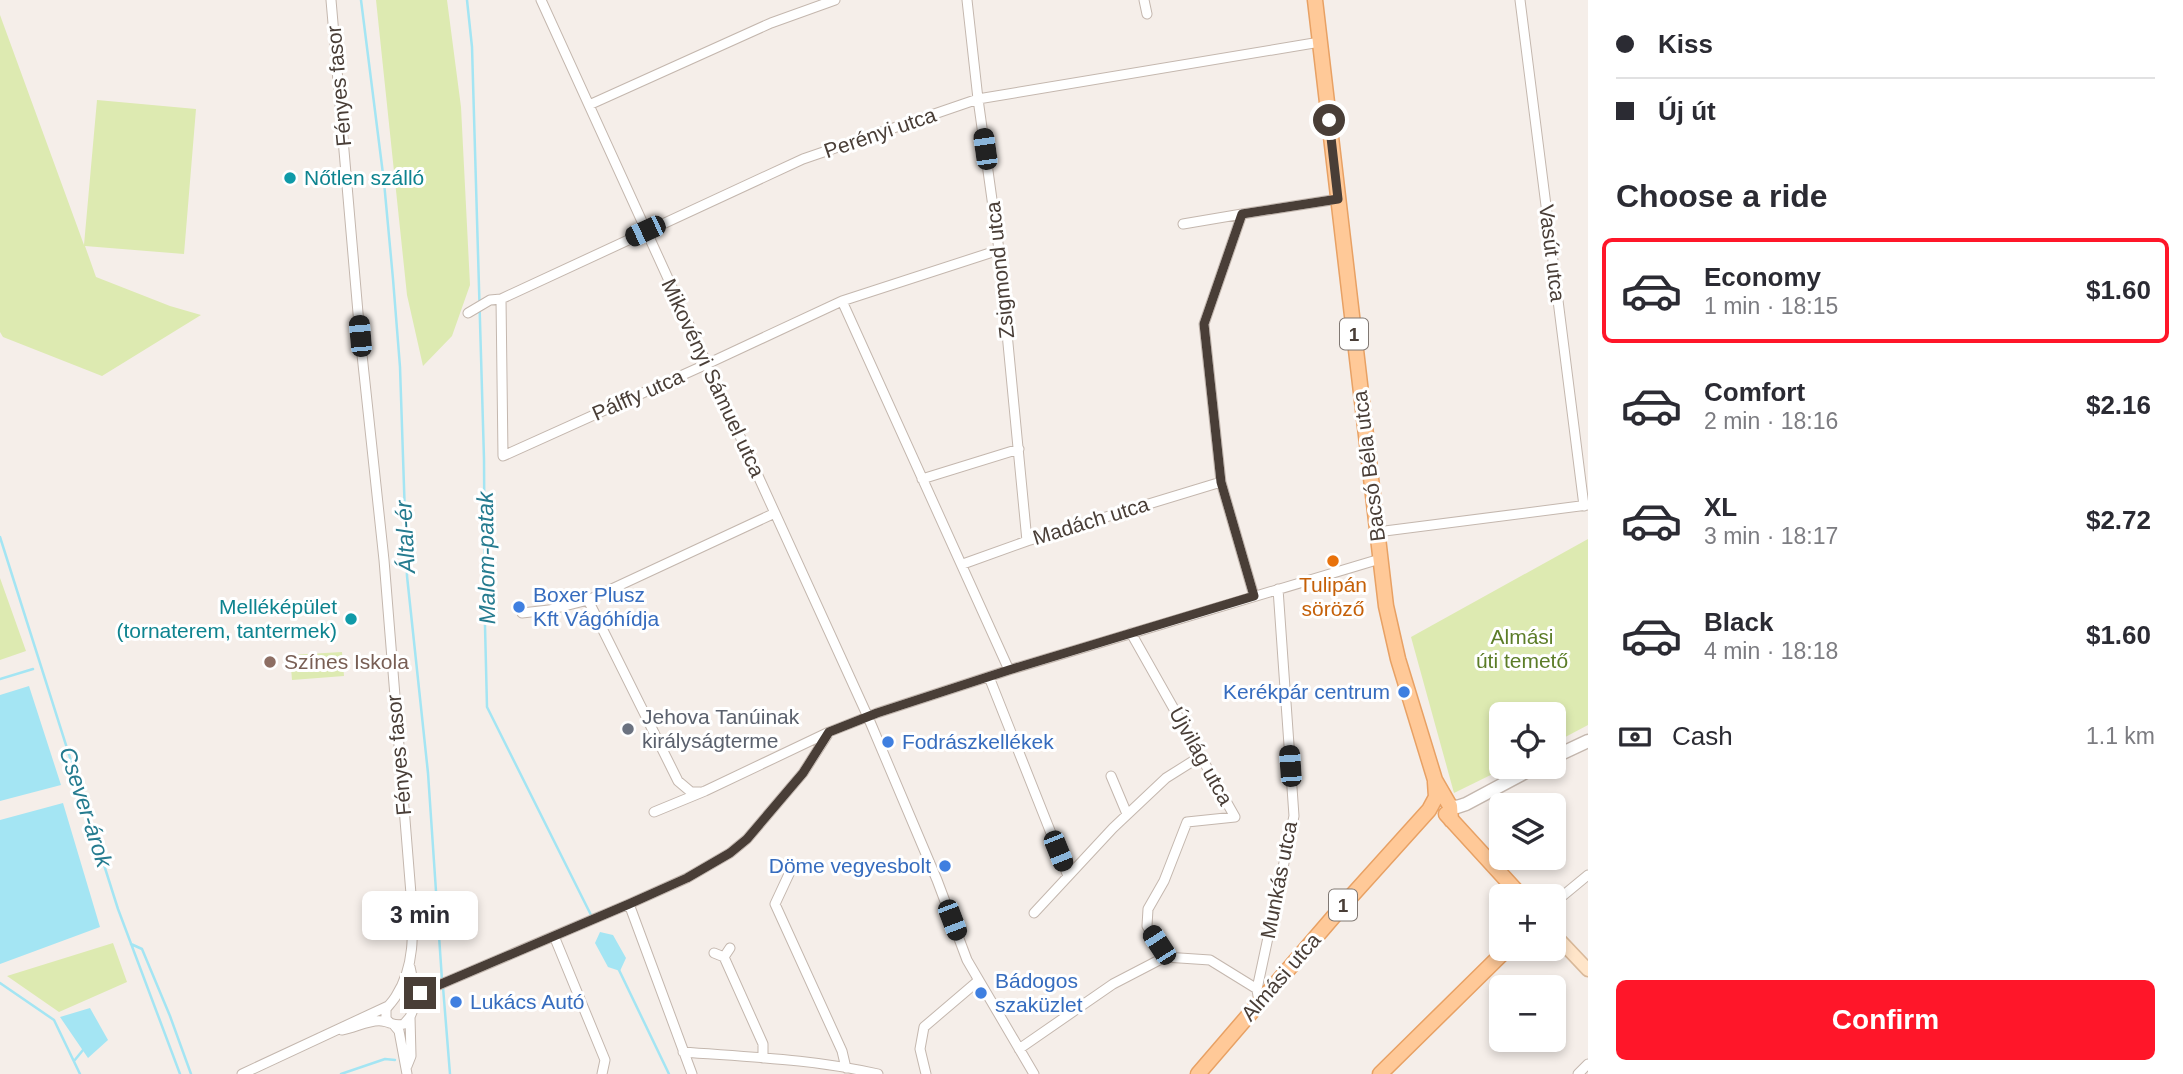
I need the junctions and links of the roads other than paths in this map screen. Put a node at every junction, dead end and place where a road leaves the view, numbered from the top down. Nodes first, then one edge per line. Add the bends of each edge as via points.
1 (331, 0) edge
2 (541, 0) edge
3 (835, 0) edge
4 (967, 0) edge
5 (1144, 0) edge
6 (1315, 0) edge
7 (1520, 0) edge
8 (1147, 15) dead end
9 (1320, 42) junction
10 (978, 99) junction
11 (589, 106) junction
12 (1338, 199) junction
13 (1242, 214) junction
14 (1183, 224) dead end
15 (645, 231) junction
16 (999, 250) junction
17 (501, 299) junction
18 (842, 301) junction
19 (468, 313) dead end
20 (707, 364) junction
21 (1019, 449) junction
22 (922, 479) junction
23 (1221, 482) junction
24 (1586, 506) edge
25 (775, 513) junction
26 (1377, 532) junction
27 (1027, 541) junction
28 (1380, 559) junction
29 (963, 564) junction
30 (1278, 589) junction
31 (1254, 596) junction
32 (588, 600) junction
33 (522, 613) dead end
34 (1131, 633) junction
35 (1009, 670) junction
36 (989, 677) junction
37 (868, 717) junction
38 (829, 732) junction
39 (1588, 741) edge
40 (1566, 751) edge
41 (1201, 755) junction
42 (1111, 776) dead end
43 (1513, 779) edge
44 (1435, 780) junction
45 (705, 791) junction
46 (1429, 810) junction
47 (654, 812) dead end
48 (1451, 813) junction
49 (1127, 814) junction
50 (789, 874) dead end
51 (1588, 875) edge
52 (1068, 876) junction
53 (1511, 884) edge
54 (1566, 893) edge
55 (629, 904) junction
56 (1034, 913) dead end
57 (554, 936) junction
58 (1566, 947) edge
59 (730, 948) dead end
60 (714, 953) dead end
61 (724, 957) junction
62 (1165, 957) junction
63 (1495, 961) edge
64 (410, 966) junction
65 (1588, 970) edge
66 (978, 981) junction
67 (401, 987) junction
68 (417, 989) junction
69 (1258, 996) junction
70 (387, 1006) junction
71 (410, 1017) junction
72 (392, 1024) junction
73 (338, 1031) junction
74 (1019, 1049) junction
75 (683, 1052) junction
76 (763, 1058) junction
77 (1588, 1064) edge
78 (846, 1068) junction
79 (407, 1070) edge
80 (242, 1074) edge
81 (602, 1074) edge
82 (692, 1074) edge
83 (878, 1074) edge
84 (926, 1074) edge
85 (1034, 1074) edge
86 (1198, 1074) edge
87 (1380, 1074) edge
88 (1578, 1074) edge

1 - 64 street, Fényes fasor via 384,559 411,894
2 - 11 street, Mikovényi Sámuel utca
3 - 11 street via 771,23
4 - 10 street, Zsigmond utca
5 - 8 street
6 - 9 main road, Bacsó Béla utca / 1
7 - 24 street, Vasút utca
9 - 10 street, Perényi utca
9 - 12 main road, Bacsó Béla utca / 1
10 - 15 street, Perényi utca via 803,159
10 - 16 street, Zsigmond utca
11 - 15 street, Mikovényi Sámuel utca
12 - 13 street
12 - 26 main road, Bacsó Béla utca / 1
13 - 14 street
13 - 23 street via 1204,324
15 - 17 street, Perényi utca
15 - 20 street, Mikovényi Sámuel utca
16 - 18 street, Pálffy utca
16 - 21 street, Zsigmond utca
17 - 19 street, Perényi utca
17 - 20 street, Pálffy utca via 503,456
18 - 20 street, Pálffy utca
18 - 22 street
20 - 25 street, Mikovényi Sámuel utca
21 - 22 street
21 - 27 street, Zsigmond utca
22 - 29 street
23 - 27 street, Madách utca
23 - 31 street
24 - 26 street
25 - 32 street
25 - 37 street, Mikovényi Sámuel utca
26 - 28 main road, Bacsó Béla utca / 1
27 - 29 street, Madách utca
28 - 30 street
28 - 44 main road, Bacsó Béla utca / 1 via 1395,646
29 - 35 street
30 - 31 street
30 - 69 street, Munkás utca via 1293,816
31 - 34 street
32 - 33 street
32 - 45 street via 678,781 691,792
34 - 35 street
34 - 41 street, Újvilág utca
35 - 36 street
36 - 37 street
36 - 52 street
37 - 38 street
37 - 66 street, Mikovényi Sámuel utca
38 - 45 street
38 - 55 street via 803,773 747,839 687,878
39 - 40 street
41 - 49 street via 1166,778
41 - 62 street, Újvilág utca via 1235,817 1187,822 1148,909 1147,926
42 - 49 street
43 - 48 street
44 - 46 main road, 1 via 1436,797
44 - 48 main road, Bacsó Béla utca / 1
45 - 47 street
46 - 48 main road
46 - 69 main road, Almási utca / 1
48 - 53 main road, Bacsó Béla utca / 1
49 - 52 street
50 - 78 street via 775,904
51 - 54 street
52 - 56 street
55 - 57 street
55 - 75 street
57 - 68 street via 432,989
57 - 81 street via 605,1060
58 - 65 main road
59 - 61 street
60 - 61 street
61 - 76 street via 762,1044
62 - 69 street via 1210,960
62 - 74 street via 1113,984
63 - 87 main road
64 - 67 street, Fényes fasor
64 - 68 street, Fényes fasor
66 - 74 street, Mikovényi Sámuel utca
66 - 84 street via 924,1027 920,1049
67 - 68 street via 406,984
67 - 70 street, Fényes fasor
68 - 71 street
69 - 86 main road, Almási utca / 1
70 - 72 street via 385,1016
70 - 73 street
71 - 72 street via 404,1024
71 - 79 street
72 - 73 street via 376,1021
72 - 79 street via 398,1031
73 - 80 street
74 - 85 street, Mikovényi Sámuel utca
75 - 76 street
75 - 82 street
76 - 78 street
77 - 88 street
78 - 83 street

